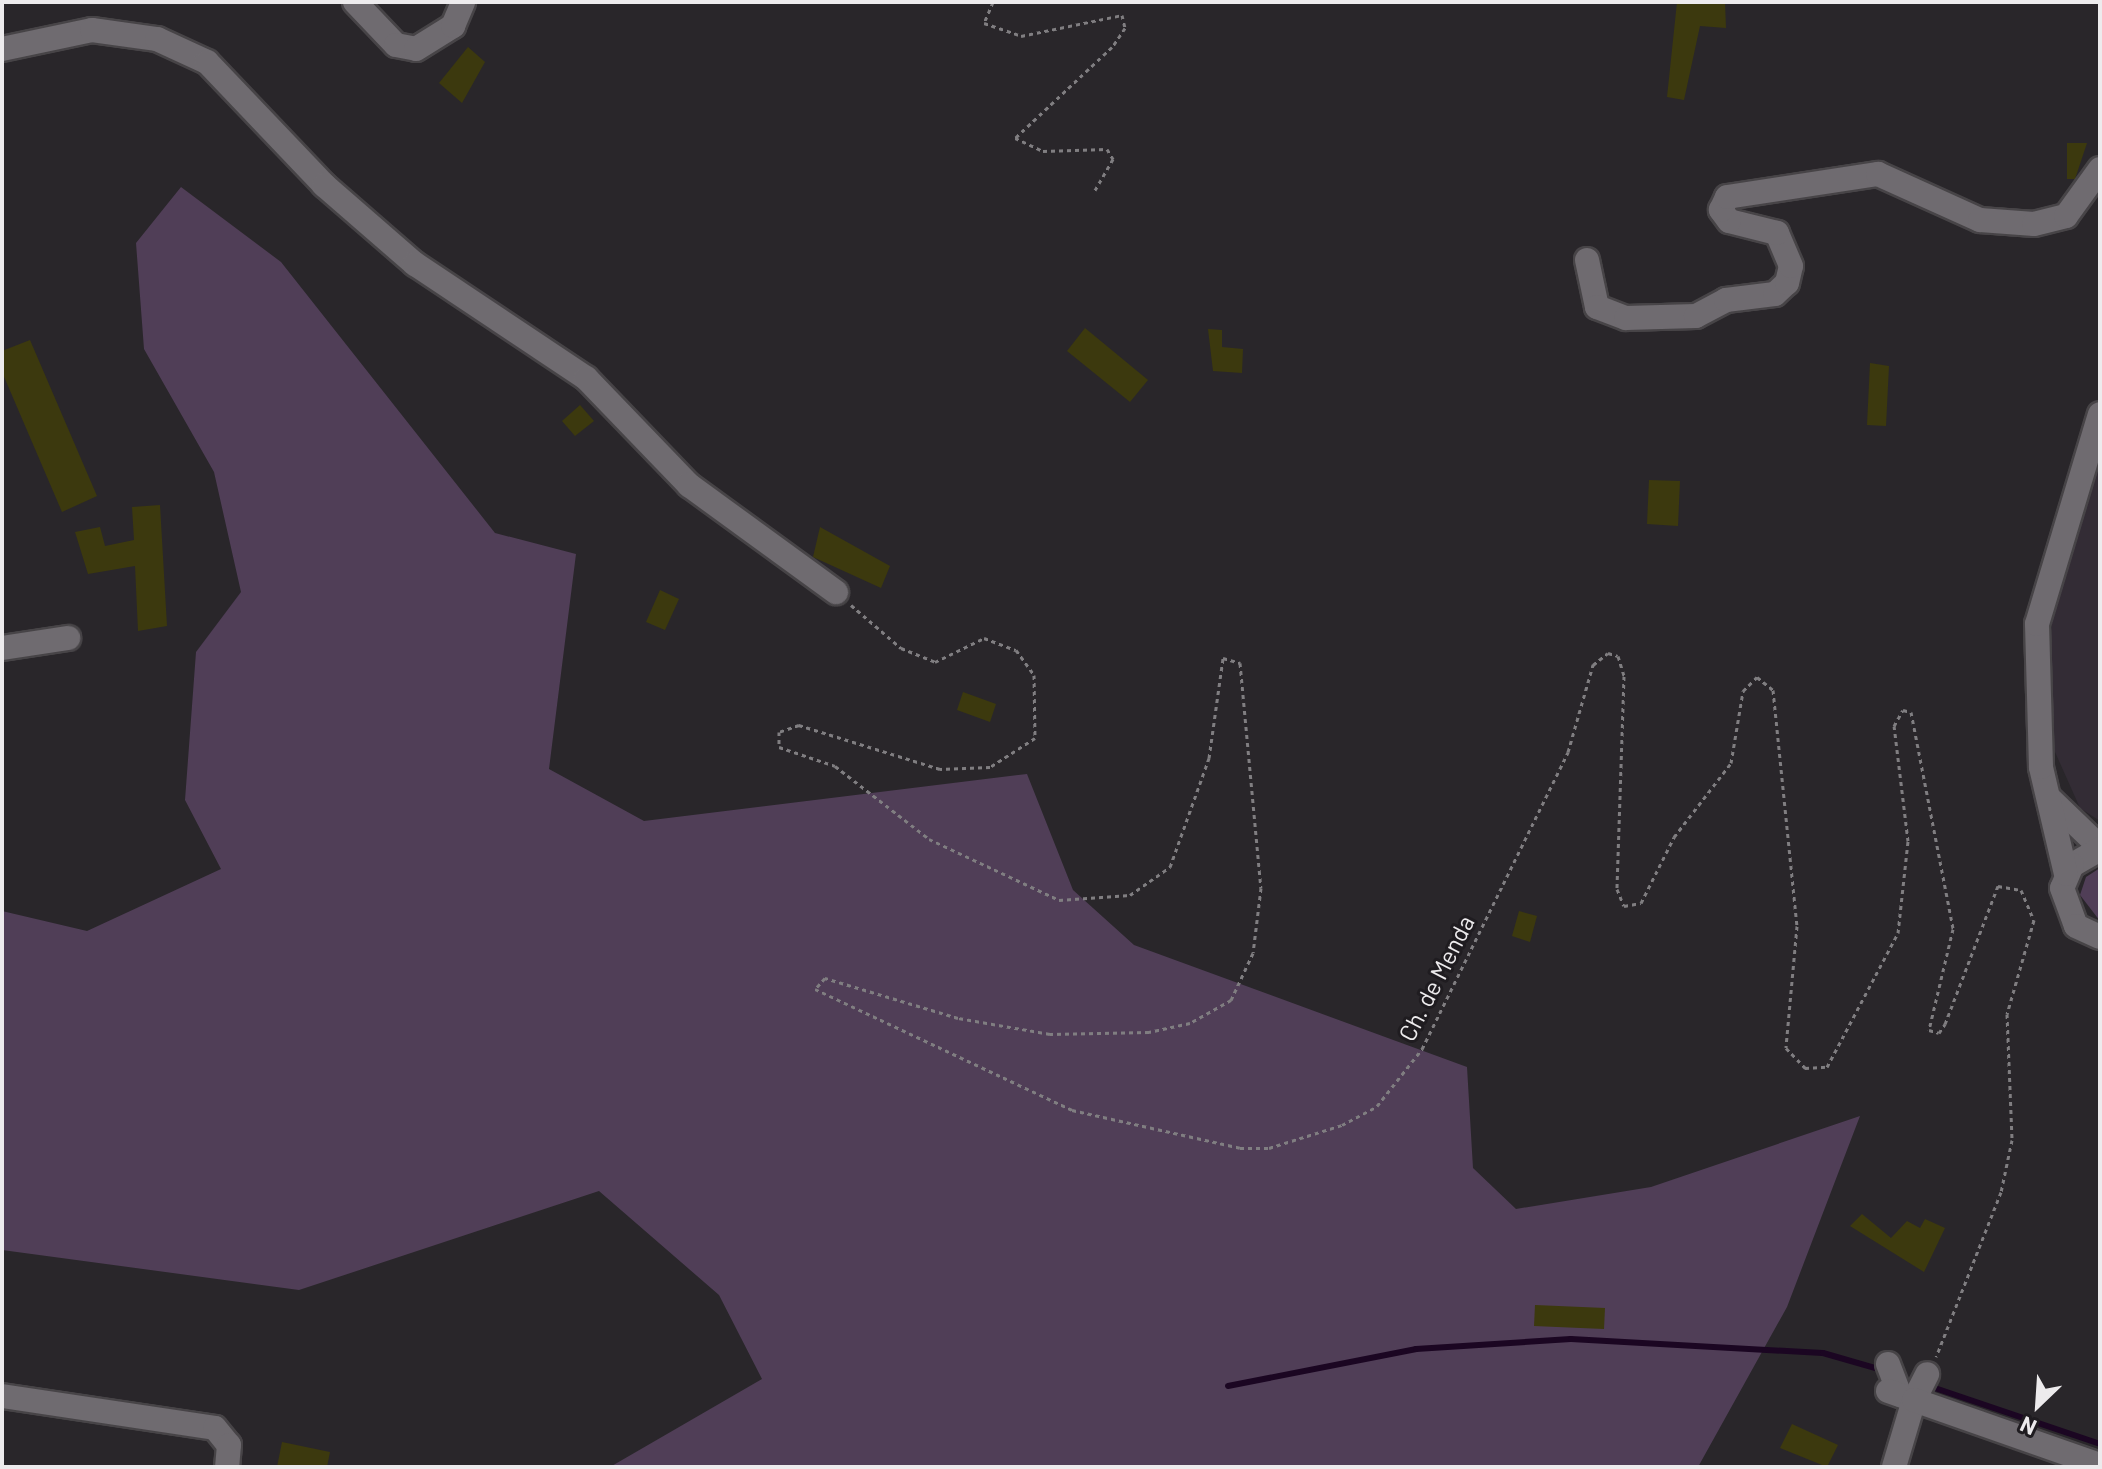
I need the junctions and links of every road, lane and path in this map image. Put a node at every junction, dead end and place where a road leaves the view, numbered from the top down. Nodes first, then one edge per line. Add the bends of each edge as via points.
1 (355, 2) edge
2 (463, 2) edge
3 (993, 2) edge
4 (2, 49) edge
5 (2100, 169) edge
6 (1093, 193) dead end
7 (1587, 260) dead end
8 (2100, 414) edge
9 (836, 592) joint
10 (68, 638) dead end
11 (2, 648) edge
12 (2049, 798) junction
13 (2100, 848) edge
14 (2066, 874) junction
15 (2100, 937) edge
16 (1905, 1386) junction
17 (2, 1396) edge
18 (2100, 1465) edge
19 (227, 1467) edge
20 (1894, 1467) edge

1 - 2 street via 396,45 416,49 453,26
3 - 6 path via 984,23 1021,36 1122,15 1125,28 1112,47 1015,138 1043,151 1107,149 1113,159
4 - 9 street via 92,30 157,39 207,62 324,185 415,264 586,378 689,485
5 - 7 street via 2066,216 2034,224 1980,220 1878,174 1727,197 1721,210 1729,221 1777,233 1791,266 1787,283 1775,294 1726,300 1696,316 1626,318 1597,307
8 - 12 street via 2037,624 2041,767
9 - 16 path, Ch. de Menda via 901,648 935,662 984,638 1016,650 1034,675 1035,738 990,767 940,769 799,725 779,732 779,747 835,766 929,839 1059,900 1130,895 1170,867 1209,758 1223,658 1235,656 1245,677 1261,888 1253,953 1231,1000 1190,1023 1149,1032 1050,1034 958,1018 825,978 817,983 819,996 1072,1110 1205,1145 1269,1148 1342,1125 1377,1106 1438,1021 1568,752 1593,665 1608,653 1618,656 1624,676 1617,889 1624,906 1641,903 1674,837 1725,773 1743,691 1757,677 1773,690 1796,913 1786,1048 1805,1068 1827,1067 1898,933 1908,841 1894,726 1903,710 1916,718 1953,929 1929,1030 1939,1033 1945,1024 1980,948 1998,886 2021,890 2034,920 2007,1014 2012,1140 1985,1240
10 - 11 street
12 - 13 street
12 - 14 street
13 - 14 street
14 - 15 street via 2067,915
16 - 18 street
16 - 20 street
17 - 19 street via 215,1428 229,1445

